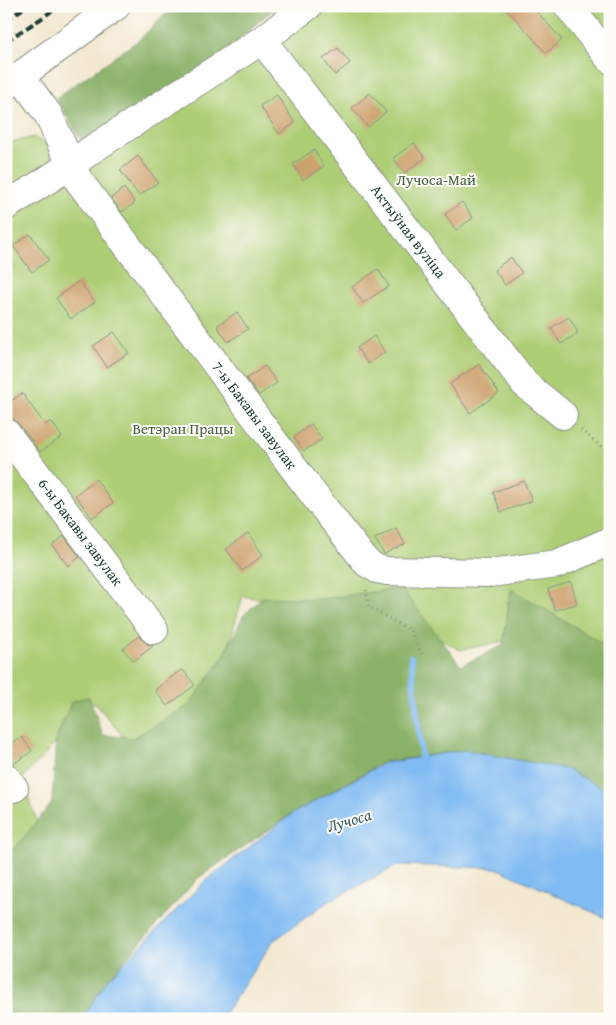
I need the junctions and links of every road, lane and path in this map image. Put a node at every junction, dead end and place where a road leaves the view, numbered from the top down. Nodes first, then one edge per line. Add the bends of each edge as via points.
1 (116, 6) edge
2 (568, 6) edge
3 (296, 9) edge
4 (262, 40) junction
5 (610, 59) edge
6 (13, 81) edge
7 (71, 165) junction
8 (6, 206) edge
9 (563, 415) joint
10 (6, 433) edge
11 (610, 454) edge
12 (610, 541) edge
13 (367, 563) junction
14 (154, 630) dead end
15 (423, 657) dead end

1 - 6 street
2 - 5 street
3 - 4 street
4 - 7 street
4 - 9 street, Актыўная вуліца via 525,384
6 - 7 street, 7-ы Бакавы завулак via 48,114
7 - 8 street
7 - 13 street, 7-ы Бакавы завулак via 79,181
9 - 11 path
10 - 14 street, 6-ы Бакавы завулак
12 - 13 street via 557,564 490,573 387,571
13 - 15 path via 363,573 369,607 410,630

